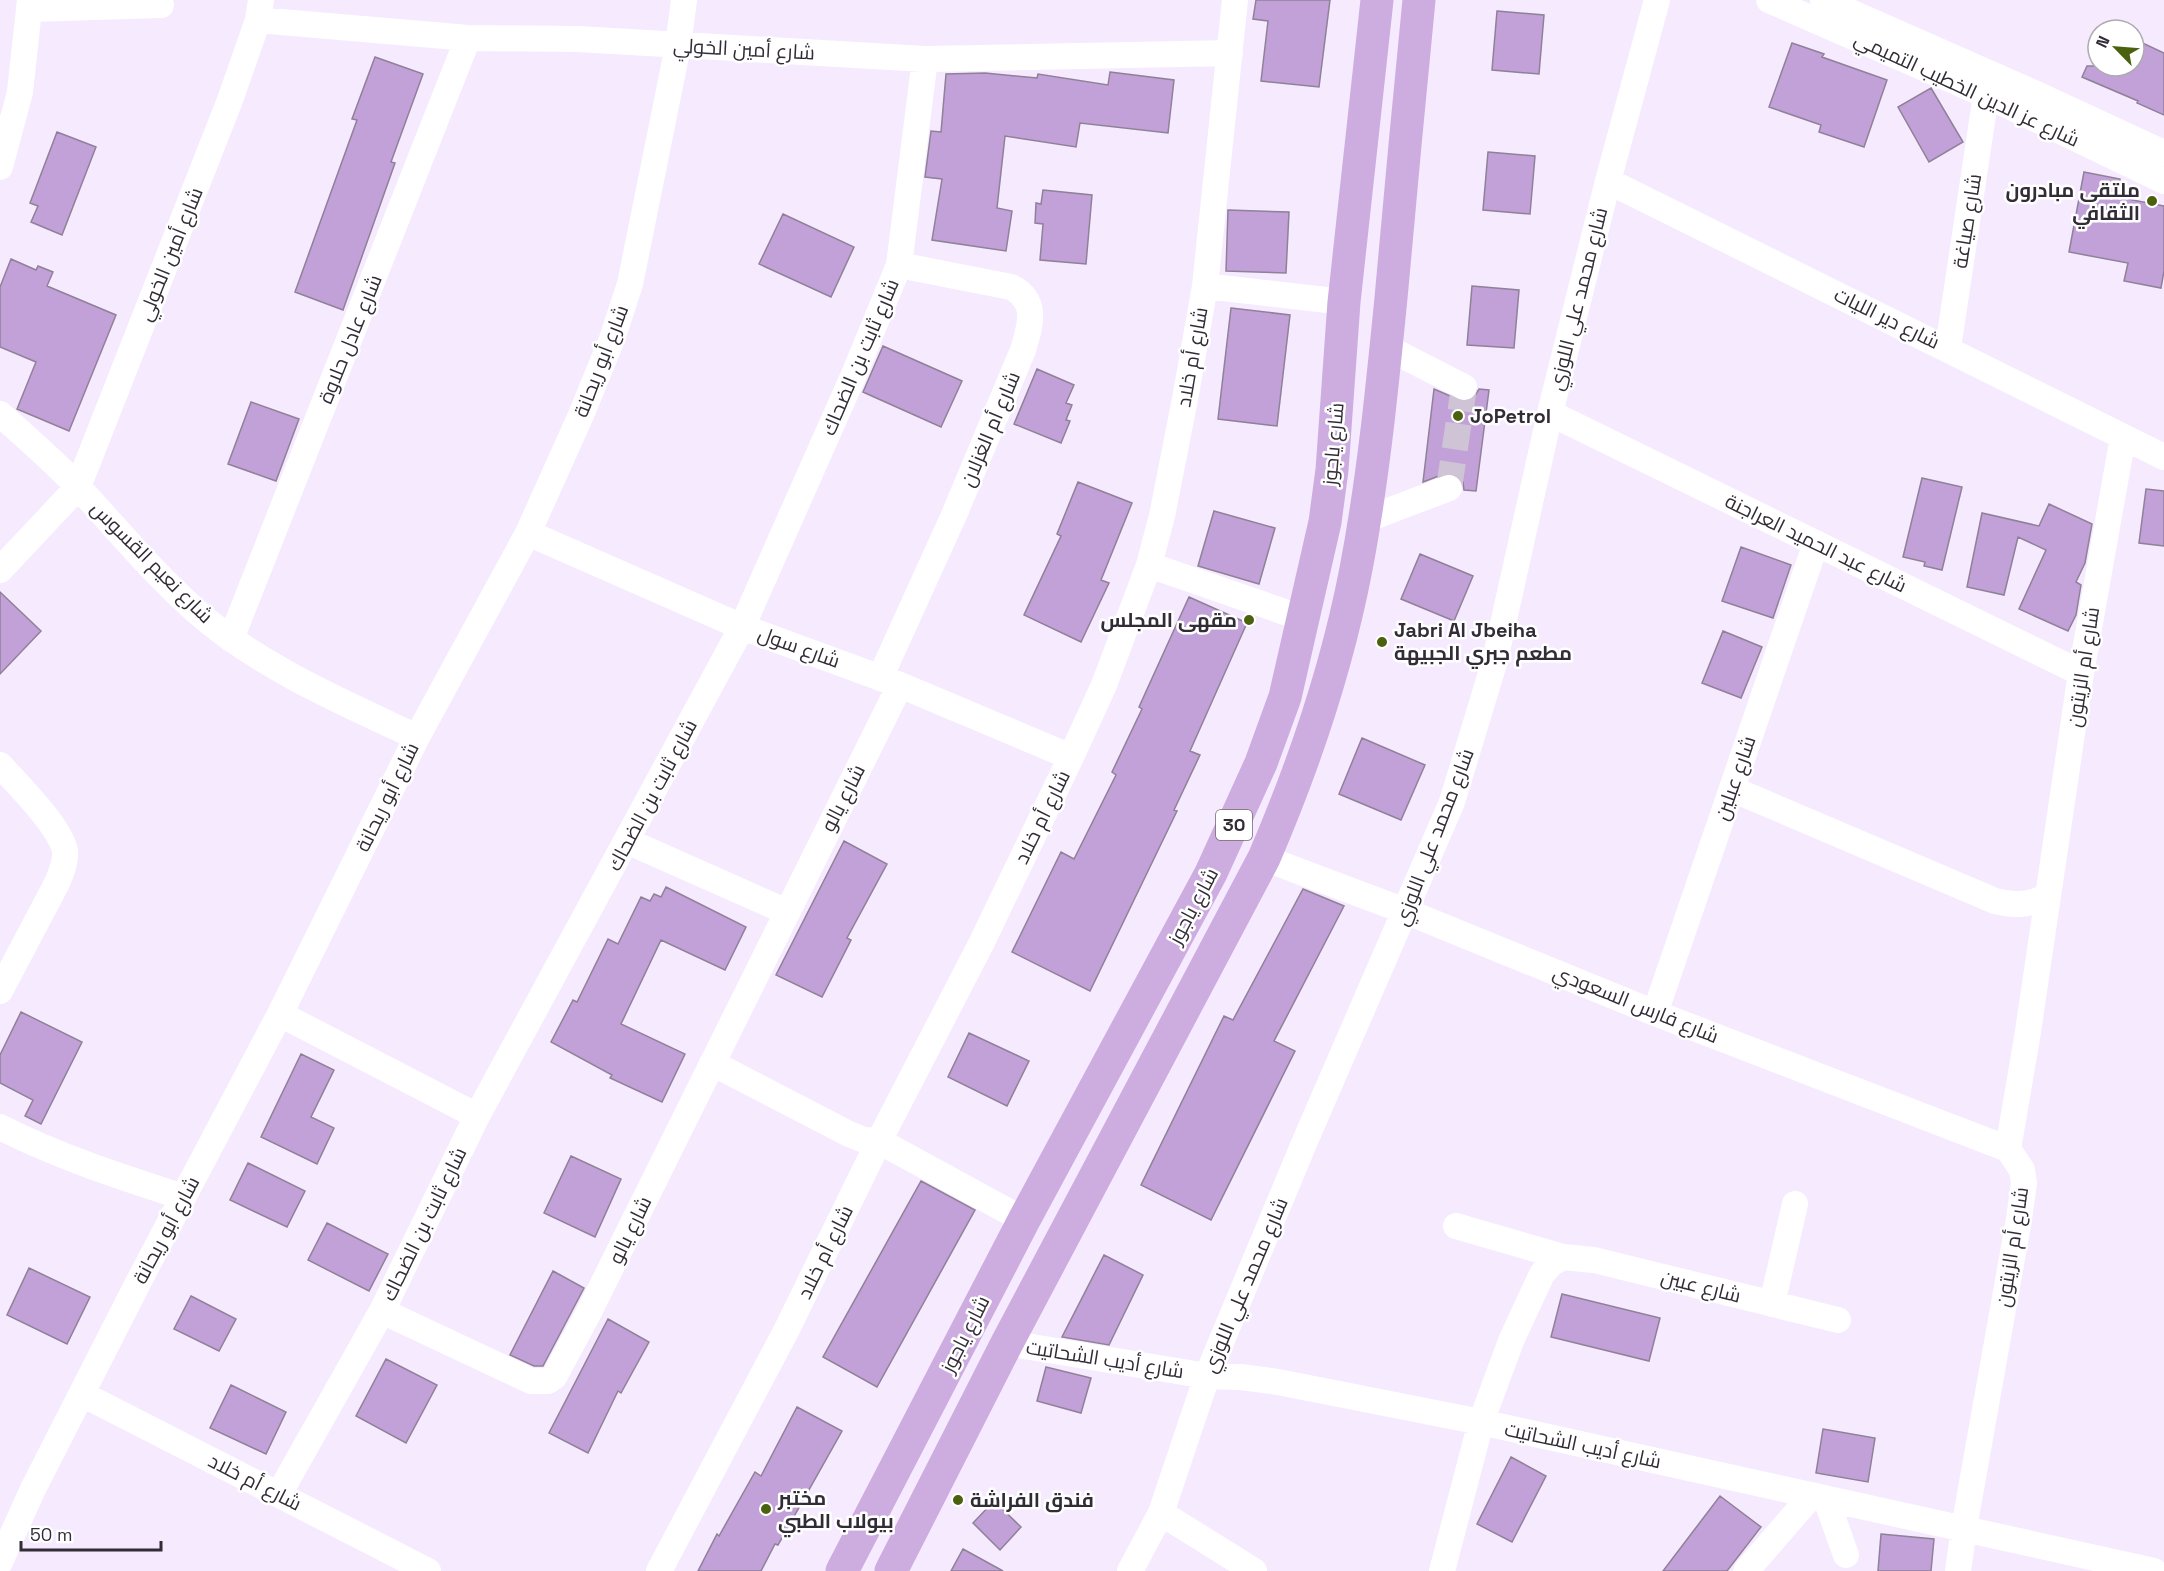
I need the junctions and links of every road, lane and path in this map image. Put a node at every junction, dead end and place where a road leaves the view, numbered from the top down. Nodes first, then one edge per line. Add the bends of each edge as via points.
1 (684, 0) edge
2 (1235, 0) edge
3 (1377, 0) edge
4 (1657, 0) edge
5 (1769, 0) edge
6 (1823, 0) edge
7 (30, 4) edge
8 (161, 5) dead end
9 (1420, 8) edge
10 (260, 10) edge
11 (468, 38) junction
12 (678, 46) junction
13 (1230, 53) junction
14 (925, 59) junction
15 (1986, 95) junction
16 (2164, 153) edge
17 (0, 167) edge
18 (2164, 180) edge
19 (1608, 181) junction
20 (899, 265) junction
21 (1205, 286) junction
22 (1344, 302) junction
23 (1386, 347) junction
24 (1948, 348) junction
25 (1464, 387) dead end
26 (1550, 413) junction
27 (0, 414) edge
28 (2123, 437) junction
29 (2164, 457) edge
30 (78, 487) junction
31 (1449, 488) dead end
32 (1365, 520) junction
33 (528, 533) junction
34 (1816, 543) junction
35 (1149, 565) junction
36 (0, 570) edge
37 (1305, 619) junction
38 (742, 627) junction
39 (231, 639) junction
40 (2081, 673) junction
41 (890, 681) junction
42 (417, 737) junction
43 (1071, 757) junction
44 (0, 765) edge
45 (1732, 789) junction
46 (627, 841) junction
47 (1264, 858) junction
48 (2047, 897) junction
49 (1405, 911) junction
50 (787, 912) junction
51 (0, 991) edge
52 (1655, 1013) junction
53 (280, 1014) junction
54 (712, 1063) junction
55 (477, 1116) junction
56 (0, 1127) edge
57 (879, 1141) junction
58 (2008, 1149) junction
59 (183, 1197) junction
60 (1795, 1204) dead end
61 (1024, 1220) junction
62 (1456, 1226) dead end
63 (1563, 1257) junction
64 (1772, 1304) junction
65 (382, 1311) junction
66 (1838, 1320) dead end
67 (1006, 1343) junction
68 (1207, 1376) junction
69 (82, 1394) junction
70 (1481, 1422) junction
71 (279, 1494) junction
72 (1819, 1497) junction
73 (1161, 1513) junction
74 (1964, 1528) junction
75 (1846, 1555) dead end
76 (0, 1562) edge
77 (428, 1571) edge
78 (659, 1571) edge
79 (842, 1571) edge
80 (891, 1571) edge
81 (1130, 1571) edge
82 (1254, 1571) edge
83 (1442, 1571) edge
84 (1746, 1571) edge
85 (1958, 1571) edge
86 (2154, 1571) edge

1 - 12 street, شارع أبو ريحانة
2 - 13 street, شارع أم خلاد
3 - 22 main road, شارع ياجوز / 30
4 - 19 street, شارع محمد علي اللوزي
5 - 15 street, شارع عز الدين الخطيب التميمي
6 - 16 street, شارع عز الدين الخطيب التميمي
7 - 8 street
7 - 17 street via 20,92
9 - 23 main road, شارع ياجوز / 30
10 - 11 street, شارع أمين الخولي
10 - 30 street, شارع أمين الخولي via 222,121
11 - 12 street, شارع أمين الخولي via 578,39
11 - 39 street, شارع عادل حلاوة
12 - 14 street, شارع أمين الخولي
12 - 33 street, شارع أبو ريحانة via 630,284 581,415
13 - 14 street, شارع أمين الخولي
13 - 21 street, شارع أم خلاد
14 - 20 street, شارع ثابت بن الضحاك
15 - 18 street, شارع عز الدين الخطيب التميمي
15 - 24 street, شارع صياغة
19 - 24 street, شارع دير الليات
19 - 26 street, شارع محمد علي اللوزي
20 - 38 street, شارع ثابت بن الضحاك
20 - 41 street, شارع أم الغزلان via 1011,287 1027,299 1030,311 1023,350 945,536
21 - 22 street
21 - 35 street, شارع أم خلاد via 1162,516
22 - 37 main road, شارع ياجوز / 30 via 1332,470
23 - 25 street
23 - 32 main road, شارع ياجوز / 30
24 - 28 street, شارع دير الليات
26 - 34 street, شارع عبد الحميد العراجنة
26 - 49 street, شارع محمد علي اللوزي via 1478,720 1452,802
27 - 30 street, شارع نعيم القسوس
28 - 29 street, شارع دير الليات
28 - 40 street, شارع أم الزيتون
30 - 36 street
30 - 39 street, شارع نعيم القسوس via 156,573
31 - 32 street
32 - 47 main road, شارع ياجوز / 30 via 1345,618 1309,744
33 - 38 street, شارع سول
33 - 42 street, شارع أبو ريحانة
34 - 40 street, شارع عبد الحميد العراجنة
34 - 45 street, شارع عبلين
35 - 37 street
35 - 43 street, شارع أم خلاد via 1104,685
37 - 61 main road, شارع ياجوز / 30 via 1285,697 1220,855
38 - 41 street, شارع سول
38 - 46 street, شارع ثابت بن الضحاك
39 - 42 street, شارع نعيم القسوس via 297,678
40 - 48 street, شارع أم الزيتون
41 - 43 street, شارع سول
41 - 50 street, شارع يالو
42 - 53 street, شارع أبو ريحانة
43 - 57 street, شارع أم خلاد via 981,944
44 - 51 street via 39,809 65,852 57,883
45 - 48 street via 1995,901 2028,905
45 - 52 street, شارع عبلين
46 - 50 street
46 - 55 street, شارع ثابت بن الضحاك
47 - 49 street, شارع فارس السعودي
47 - 67 main road, شارع ياجوز / 30
48 - 58 street, شارع أم الزيتون
49 - 52 street, شارع فارس السعودي
49 - 68 street, شارع محمد علي اللوزي
50 - 54 street, شارع يالو
52 - 58 street, شارع فارس السعودي
53 - 55 street
53 - 59 street, شارع أبو ريحانة
54 - 57 street via 849,1134
54 - 65 street, شارع يالو via 588,1314 548,1381 531,1381
55 - 65 street, شارع ثابت بن الضحاك
56 - 59 street via 28,1142
57 - 61 street
57 - 78 street, شارع أم خلاد via 786,1331
58 - 74 street, شارع أم الزيتون via 2022,1170 2024,1183
59 - 69 street, شارع أبو ريحانة
60 - 64 street
61 - 79 main road, شارع ياجوز / 30
62 - 63 street, شارع عبين
63 - 64 street, شارع عبين via 1594,1260
63 - 70 street via 1542,1274 1511,1341
64 - 66 street, شارع عبين
65 - 71 street, شارع ثابت بن الضحاك
67 - 68 street, شارع أديب الشحاتيت
67 - 80 main road, شارع ياجوز / 30
68 - 70 street, شارع أديب الشحاتيت via 1278,1382
68 - 73 street, شارع محمد علي اللوزي
69 - 71 street, شارع أم خلاد
69 - 76 street, شارع أبو ريحانة
70 - 72 street, شارع أديب الشحاتيت
70 - 83 street
71 - 77 street, شارع أم خلاد
72 - 74 street, شارع أديب الشحاتيت
72 - 75 street
72 - 84 street
73 - 81 street, شارع محمد علي اللوزي
73 - 82 street
74 - 85 street, شارع أم الزيتون
74 - 86 street, شارع أديب الشحاتيت

